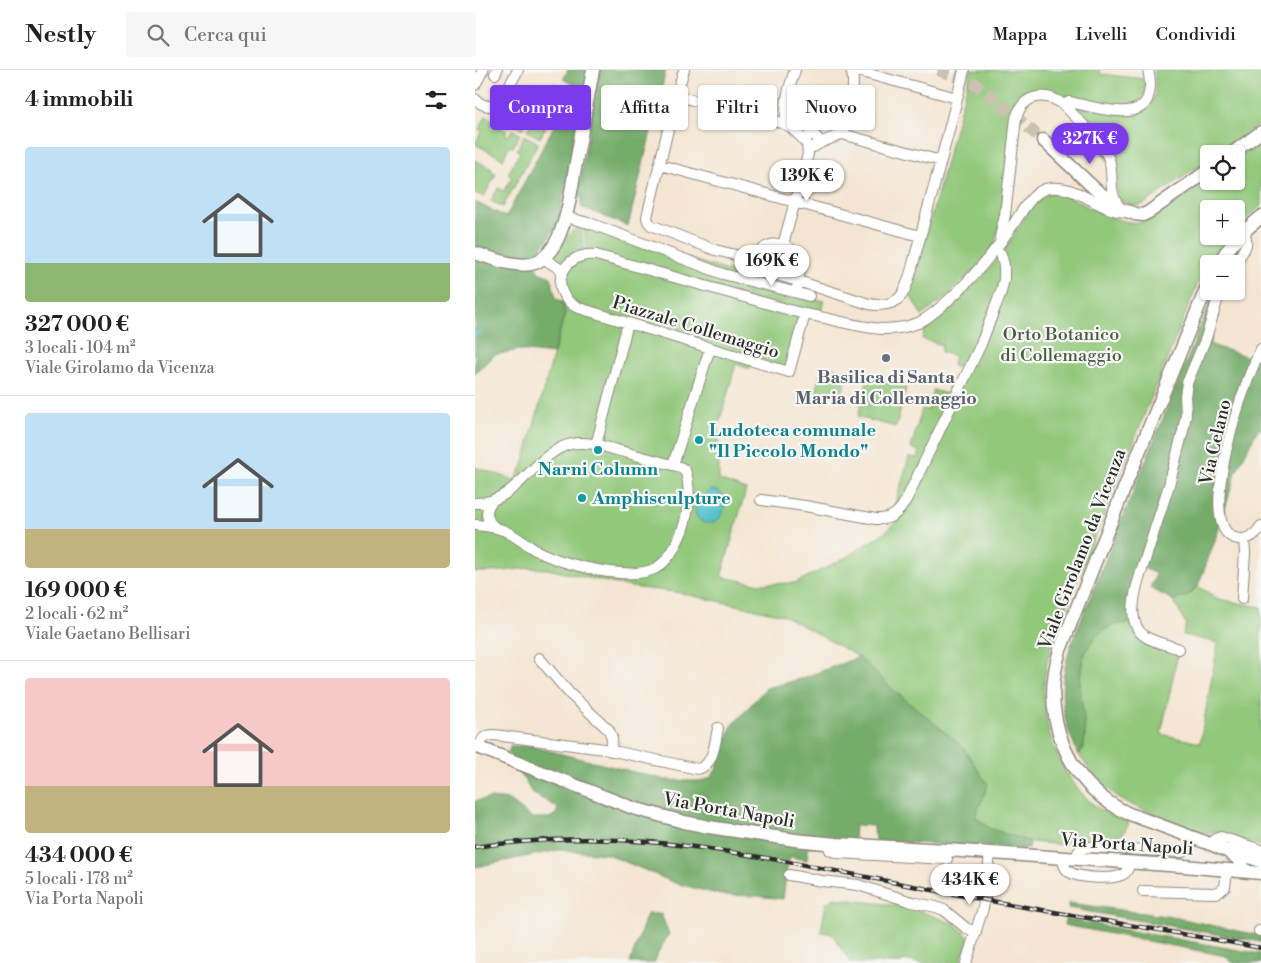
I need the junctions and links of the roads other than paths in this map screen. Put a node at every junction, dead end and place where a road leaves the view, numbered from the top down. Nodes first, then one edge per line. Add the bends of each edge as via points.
1 (483, 70) edge
2 (518, 70) edge
3 (593, 70) edge
4 (684, 70) edge
5 (795, 70) edge
6 (853, 70) edge
7 (964, 70) edge
8 (1149, 70) edge
9 (475, 84) edge
10 (679, 85) edge
11 (791, 85) edge
12 (957, 98) junction
13 (475, 99) edge
14 (688, 99) edge
15 (787, 103) edge
16 (1063, 105) junction
17 (787, 122) edge
18 (787, 125) edge
19 (668, 130) edge
20 (794, 130) edge
21 (1261, 132) edge
22 (842, 134) junction
23 (1043, 140) tunnel mouth
24 (1243, 145) edge
25 (810, 147) junction
26 (941, 161) junction
27 (659, 165) junction
28 (1200, 176) edge
29 (1008, 190) junction
30 (795, 202) junction
31 (1026, 207) junction
32 (1124, 211) junction
33 (566, 216) junction
34 (1261, 217) edge
35 (1245, 231) edge
36 (920, 236) junction
37 (1245, 236) edge
38 (783, 245) junction
39 (1232, 245) edge
40 (997, 248) junction
41 (475, 253) edge
42 (1224, 255) edge
43 (1240, 255) edge
44 (543, 258) junction
45 (755, 264) junction
46 (563, 271) junction
47 (750, 281) junction
48 (798, 281) junction
49 (796, 293) junction
50 (809, 296) dead end
51 (1202, 300) edge
52 (1217, 300) edge
53 (805, 314) junction
54 (628, 323) junction
55 (710, 348) junction
56 (1261, 349) edge
57 (596, 445) junction
58 (673, 465) junction
59 (761, 500) dead end
60 (485, 505) edge
61 (475, 526) edge
62 (1261, 526) edge
63 (496, 528) junction
64 (1244, 538) junction
65 (1242, 599) dead end
66 (1179, 650) dead end
67 (539, 658) dead end
68 (718, 728) dead end
69 (477, 747) edge
70 (611, 751) junction
71 (1213, 845) junction
72 (1261, 850) edge
73 (1182, 852) dead end
74 (990, 853) junction
75 (1240, 856) junction
76 (1063, 858) junction
77 (1077, 859) junction
78 (1261, 861) edge
79 (1129, 862) junction
80 (1227, 869) junction
81 (1246, 871) junction
82 (1261, 873) edge
83 (789, 875) dead end
84 (1143, 891) dead end
85 (976, 933) junction
86 (966, 963) edge

1 - 9 street
2 - 13 street via 499,104 487,106
3 - 33 main road
4 - 10 street
5 - 11 street
6 - 12 street
6 - 22 street via 853,90
7 - 12 street
8 - 16 street via 1148,99 1133,110 1111,111 1069,102
12 - 26 street
14 - 18 street
15 - 17 street
16 - 29 street via 1054,99 1039,97 1026,101 1020,108 1015,122
16 - 32 street via 1105,151 1110,163 1112,194
19 - 27 street
20 - 25 street
21 - 24 main road
22 - 25 street
22 - 26 street
23 - 32 main road
25 - 30 street
26 - 36 street
27 - 30 street
27 - 45 street via 647,217 651,225
28 - 32 main road via 1147,213 1140,215
29 - 31 street via 1013,206
29 - 40 street
30 - 36 street
30 - 38 street
31 - 32 street via 1043,190 1057,188 1072,190 1109,209
31 - 40 street
33 - 44 main road via 555,242
33 - 47 street
34 - 35 main road
36 - 48 street via 904,291 889,304 864,302
37 - 43 street via 1247,243
38 - 45 street via 765,248
38 - 48 street via 792,249 798,258
39 - 42 main road
40 - 53 street via 958,292 919,323 885,329
40 - 59 street via 1003,261 1004,279 985,335 899,512 889,518 876,519
41 - 44 main road via 520,264
44 - 46 street
45 - 47 street
45 - 48 street
46 - 53 street via 579,256 591,254
46 - 54 street, Piazzale Collemaggio via 562,292 572,305
47 - 49 street
48 - 49 street
49 - 50 street
51 - 71 main road, Viale Girolamo da Vicenza via 1060,650 1053,694 1055,717 1063,743 1077,770 1092,789 1127,813
52 - 66 street via 1188,381 1181,440 1134,601 1135,625 1141,633
53 - 55 street, Piazzale Collemaggio via 789,372
54 - 55 street, Piazzale Collemaggio
54 - 57 street
55 - 58 street
56 - 64 street, Via Celano via 1239,404 1220,487 1223,527 1230,536
57 - 58 street
57 - 60 street via 577,443 560,448 499,498
58 - 63 street via 684,469 687,476 685,520 670,554 650,570 617,573 561,561
60 - 61 street via 484,519
60 - 63 street via 490,523
61 - 63 street
62 - 64 street via 1252,536
64 - 65 street
67 - 70 street via 565,689 609,730
68 - 70 street via 710,760 700,769
69 - 70 street via 483,738 494,735
69 - 74 main road, Via Porta Napoli via 606,798 709,827 947,858
71 - 72 street via 1215,839 1221,837
71 - 75 main road, Viale Girolamo da Vicenza
73 - 77 street via 1088,847 1077,852
74 - 76 main road, Via Porta Napoli
74 - 85 street via 985,899
75 - 78 main road, Viale Girolamo da Vicenza
75 - 80 main road
75 - 81 main road via 1250,858
76 - 77 main road, Via Porta Napoli
76 - 79 street via 1064,866 1071,873 1104,878 1124,874
77 - 79 main road, Via Porta Napoli
79 - 80 main road, Via Porta Napoli
80 - 81 main road, Via Porta Napoli
80 - 84 street via 1225,887 1219,892
81 - 82 main road, Via Porta Napoli
83 - 85 street via 858,885 936,907
85 - 86 street

